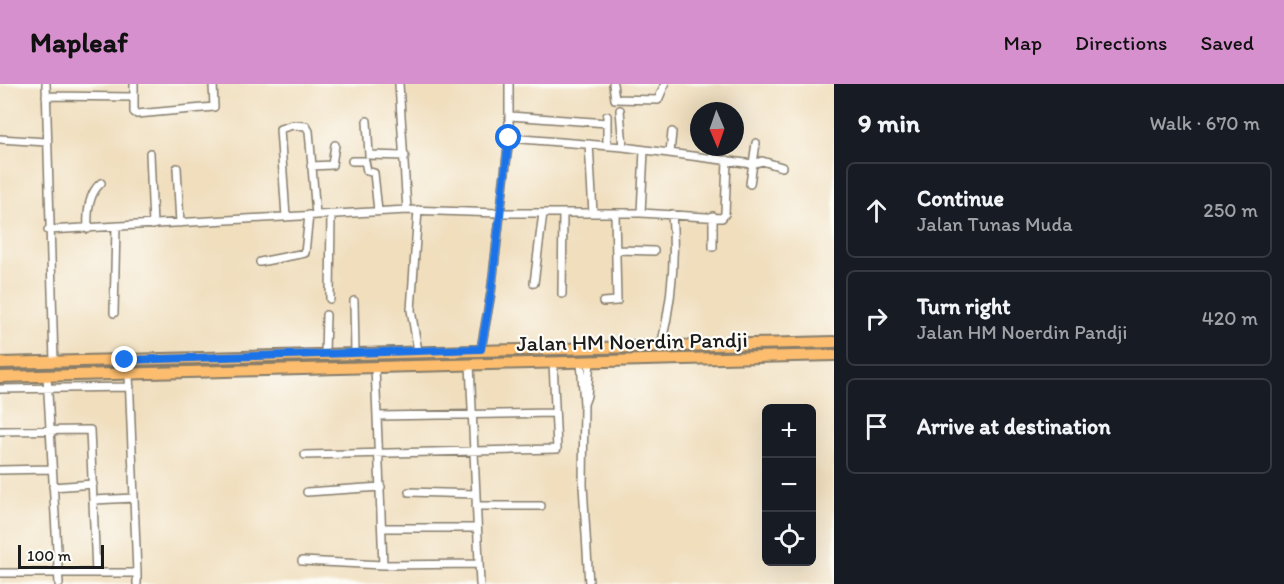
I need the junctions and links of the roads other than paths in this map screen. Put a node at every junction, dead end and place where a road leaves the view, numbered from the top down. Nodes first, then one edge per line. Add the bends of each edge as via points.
1 (46, 84) edge
2 (134, 84) edge
3 (213, 84) edge
4 (399, 84) edge
5 (509, 84) edge
6 (613, 84) edge
7 (665, 84) edge
8 (46, 96) junction
9 (134, 97) junction
10 (620, 110) dead end
11 (510, 116) junction
12 (367, 121) dead end
13 (672, 132) dead end
14 (509, 138) junction
15 (0, 139) edge
16 (46, 142) junction
17 (756, 143) dead end
18 (589, 144) junction
19 (335, 145) dead end
20 (607, 145) junction
21 (623, 147) junction
22 (644, 150) junction
23 (150, 153) dead end
24 (670, 153) junction
25 (405, 156) junction
26 (727, 160) junction
27 (352, 161) dead end
28 (753, 164) junction
29 (311, 166) junction
30 (782, 167) dead end
31 (177, 168) dead end
32 (101, 183) dead end
33 (750, 184) dead end
34 (407, 210) junction
35 (418, 210) junction
36 (378, 211) junction
37 (500, 213) junction
38 (543, 213) junction
39 (563, 213) junction
40 (593, 213) junction
41 (641, 213) junction
42 (331, 214) junction
43 (615, 214) junction
44 (672, 214) junction
45 (312, 215) junction
46 (713, 216) junction
47 (286, 217) junction
48 (180, 223) junction
49 (153, 225) junction
50 (116, 227) junction
51 (88, 229) junction
52 (48, 230) junction
53 (713, 247) dead end
54 (618, 250) junction
55 (654, 251) dead end
56 (260, 262) dead end
57 (534, 283) dead end
58 (562, 294) dead end
59 (330, 299) dead end
60 (354, 301) dead end
61 (603, 302) dead end
62 (114, 313) dead end
63 (326, 315) dead end
64 (834, 342) edge
65 (661, 346) junction
66 (481, 349) junction
67 (418, 351) junction
68 (355, 353) junction
69 (325, 354) junction
70 (834, 356) edge
71 (130, 360) junction
72 (585, 361) junction
73 (54, 362) junction
74 (553, 362) junction
75 (0, 363) edge
76 (470, 364) junction
77 (375, 367) junction
78 (130, 374) junction
79 (47, 376) junction
80 (0, 377) edge
81 (130, 387) junction
82 (48, 388) junction
83 (0, 389) edge
84 (554, 413) junction
85 (378, 416) junction
86 (473, 416) junction
87 (50, 430) junction
88 (0, 431) edge
89 (475, 451) junction
90 (379, 453) junction
91 (305, 455) dead end
92 (52, 469) junction
93 (0, 470) edge
94 (93, 484) junction
95 (53, 487) junction
96 (381, 487) junction
97 (307, 492) dead end
98 (409, 492) dead end
99 (476, 494) junction
100 (134, 498) junction
101 (94, 500) junction
102 (541, 506) dead end
103 (476, 507) junction
104 (383, 528) junction
105 (476, 528) junction
106 (302, 561) dead end
107 (478, 564) junction
108 (383, 565) junction
109 (0, 573) edge
110 (58, 573) junction
111 (96, 573) junction
112 (136, 573) junction
113 (59, 584) edge
114 (137, 584) edge
115 (480, 584) edge
116 (589, 584) edge

1 - 8 street
2 - 9 street
3 - 9 street via 212,109 137,114
4 - 25 street
5 - 11 street
6 - 7 street via 615,99 658,100
8 - 9 street
8 - 16 street
10 - 21 street
11 - 14 street
11 - 20 street via 607,120
12 - 25 street via 369,155
13 - 24 street
14 - 18 street
14 - 37 street
15 - 16 street
16 - 52 street
17 - 28 street
18 - 20 street
18 - 40 street
19 - 29 street via 332,165
20 - 21 street
21 - 22 street
22 - 24 street
22 - 41 street
23 - 49 street
24 - 26 street
25 - 34 street
26 - 28 street
26 - 46 street via 725,216
27 - 36 street via 365,161 367,171 374,173
28 - 30 street via 762,161
28 - 33 street
29 - 45 street
29 - 47 street via 306,126 282,127
31 - 48 street
32 - 51 street via 90,201
34 - 35 street
34 - 36 street
35 - 37 street
35 - 67 street via 411,310
36 - 42 street
37 - 38 street
37 - 66 street
38 - 39 street
38 - 57 street
39 - 40 street
39 - 58 street
40 - 43 street
41 - 43 street
41 - 44 street
42 - 45 street
42 - 59 street
43 - 54 street
44 - 46 street
44 - 65 street via 672,292
45 - 47 street
45 - 56 street via 305,253
46 - 53 street
47 - 48 street
48 - 49 street
49 - 50 street
50 - 51 street
50 - 62 street
51 - 52 street
52 - 73 street
54 - 55 street
54 - 61 street via 617,301
60 - 68 street
63 - 69 street
64 - 65 main road, Jalan HM Noerdin Pandji
65 - 66 main road, Jalan HM Noerdin Pandji
66 - 67 main road, Jalan HM Noerdin Pandji
67 - 68 main road, Jalan HM Noerdin Pandji
68 - 69 main road, Jalan HM Noerdin Pandji
69 - 71 main road, Jalan HM Noerdin Pandji
70 - 72 main road, Jalan HM Noerdin Pandji
71 - 73 main road, Jalan HM Noerdin Pandji
71 - 78 main road
72 - 74 main road, Jalan HM Noerdin Pandji
72 - 116 street via 583,485
73 - 75 main road, Jalan HM Noerdin Pandji
74 - 76 main road, Jalan HM Noerdin Pandji
74 - 84 street
76 - 77 main road, Jalan HM Noerdin Pandji
76 - 86 street
77 - 78 main road, Jalan HM Noerdin Pandji
77 - 85 street
78 - 79 main road, Jalan HM Noerdin Pandji
78 - 81 street
79 - 80 main road, Jalan HM Noerdin Pandji
79 - 82 street
81 - 82 street
81 - 100 street
82 - 83 street
82 - 87 street
84 - 86 street
84 - 89 street via 557,449
85 - 86 street
85 - 90 street
86 - 89 street
87 - 88 street
87 - 92 street
87 - 94 street via 90,430
89 - 90 street
89 - 99 street
90 - 91 street
90 - 96 street
92 - 93 street
92 - 95 street
94 - 95 street
94 - 101 street
95 - 110 street
96 - 97 street
96 - 104 street
98 - 99 street
99 - 103 street
100 - 101 street
100 - 112 street
101 - 111 street
102 - 103 street
103 - 105 street
104 - 105 street
104 - 108 street
105 - 107 street
106 - 108 street
107 - 108 street
107 - 115 street
109 - 110 street
110 - 111 street
110 - 113 street
111 - 112 street
112 - 114 street

